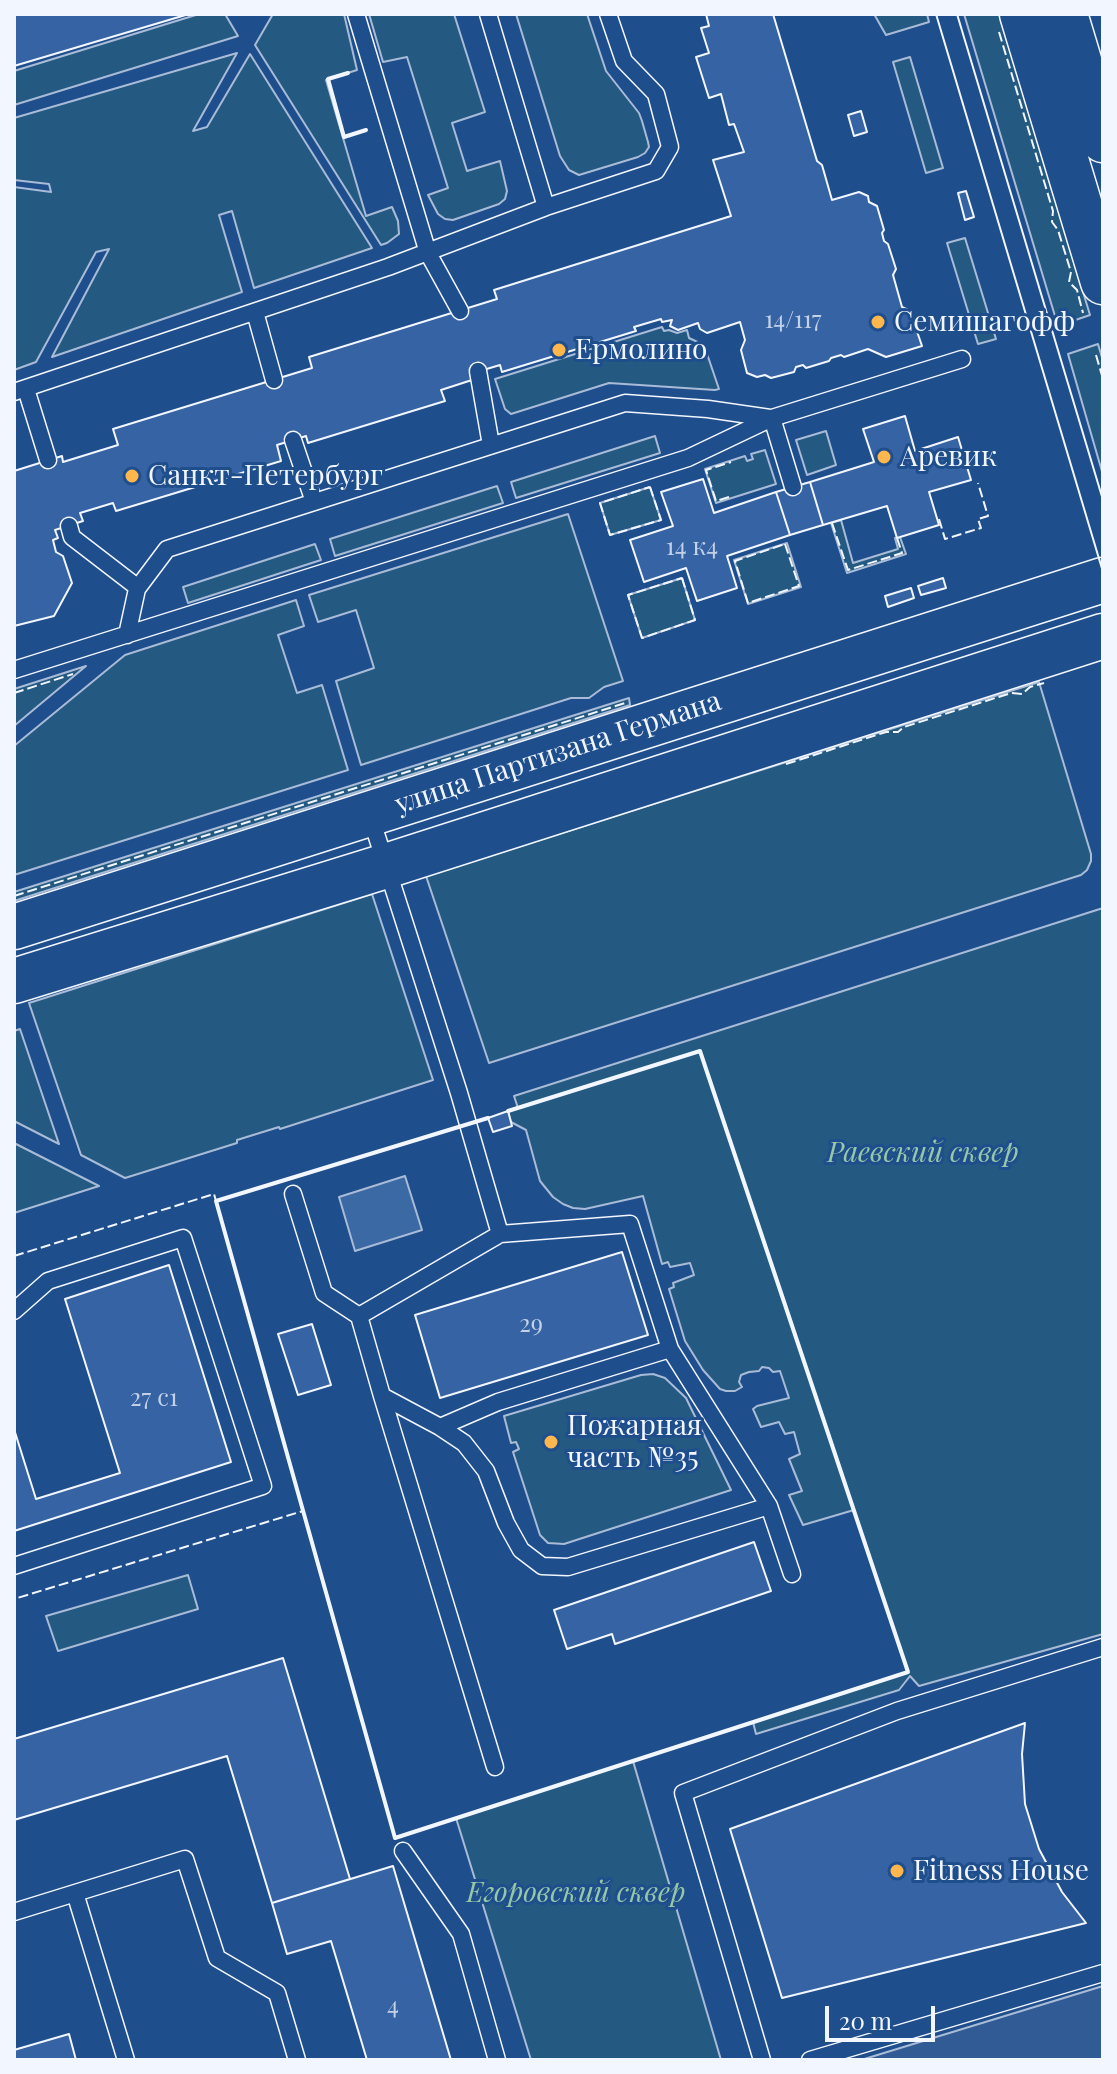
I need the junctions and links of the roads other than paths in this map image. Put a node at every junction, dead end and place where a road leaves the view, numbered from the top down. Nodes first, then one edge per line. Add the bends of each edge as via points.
1 (356, 14) edge
2 (488, 14) edge
3 (608, 14) edge
4 (1022, 14) edge
5 (1065, 14) edge
6 (1103, 140) edge
7 (546, 207) junction
8 (428, 253) junction
9 (1103, 282) edge
10 (460, 311) dead end
11 (255, 312) junction
12 (962, 359) dead end
13 (478, 371) dead end
14 (274, 380) dead end
15 (20, 390) edge
16 (772, 418) junction
17 (293, 440) dead end
18 (491, 445) junction
19 (48, 460) dead end
20 (793, 487) dead end
21 (314, 502) junction
22 (69, 526) dead end
23 (1103, 580) edge
24 (137, 587) junction
25 (127, 635) junction
26 (1103, 636) edge
27 (14, 670) edge
28 (369, 813) junction
29 (386, 866) junction
30 (14, 927) edge
31 (14, 981) edge
32 (293, 1194) dead end
33 (500, 1234) junction
34 (14, 1311) edge
35 (359, 1316) junction
36 (670, 1349) junction
37 (382, 1396) junction
38 (440, 1427) junction
39 (769, 1506) junction
40 (14, 1566) edge
41 (792, 1574) dead end
42 (1103, 1647) edge
43 (495, 1767) dead end
44 (403, 1851) dead end
45 (75, 1893) junction
46 (14, 1912) edge
47 (1103, 1973) edge
48 (126, 2060) edge
49 (297, 2060) edge
50 (497, 2060) edge
51 (762, 2060) edge
52 (810, 2060) edge

1 - 8 lane
2 - 7 lane
3 - 7 lane via 624,61 656,94 670,147 656,171
4 - 9 main road
5 - 6 main road
7 - 8 lane
8 - 10 lane
8 - 11 lane
11 - 14 lane
11 - 15 lane
12 - 16 lane
13 - 18 lane
15 - 19 lane
16 - 18 lane via 625,403
16 - 20 lane
16 - 25 lane via 688,458
17 - 21 lane
18 - 21 lane
21 - 24 lane via 167,549
22 - 24 lane via 72,537
23 - 28 main road, улица Партизана Германа
24 - 25 lane
25 - 27 lane
26 - 29 main road, улица Партизана Германа
28 - 29 lane
28 - 30 main road, улица Партизана Германа
29 - 31 main road, улица Партизана Германа
29 - 33 lane
32 - 35 lane via 324,1293
33 - 35 lane
33 - 36 lane via 630,1224
34 - 40 lane via 48,1281 183,1238 263,1486
35 - 37 lane
36 - 38 lane via 498,1402
36 - 39 lane
37 - 38 lane
37 - 43 lane
38 - 39 lane via 464,1443 486,1471 521,1550 542,1566 568,1567
39 - 41 lane
42 - 51 lane via 897,1711 683,1793
44 - 50 lane via 461,1934
45 - 46 lane
45 - 48 lane
45 - 49 lane via 185,1859 217,1958 277,1993
47 - 52 lane

